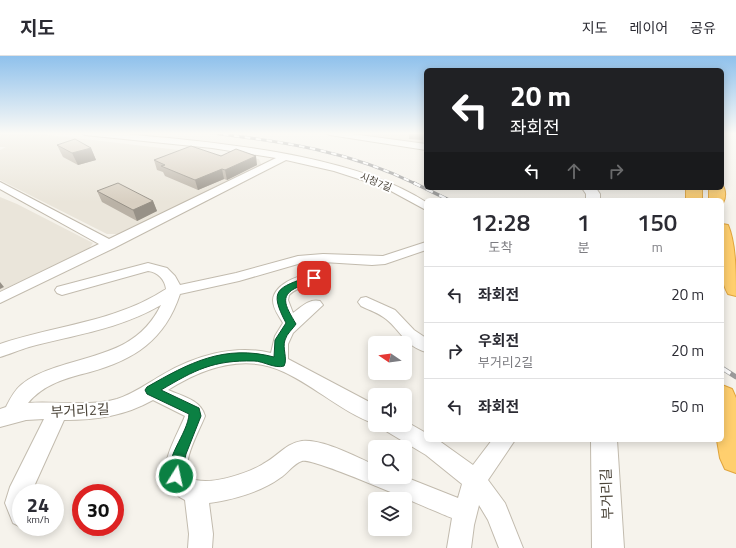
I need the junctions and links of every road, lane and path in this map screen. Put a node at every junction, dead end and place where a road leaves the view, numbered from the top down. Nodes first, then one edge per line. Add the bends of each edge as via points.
1 (279, 156) edge
2 (285, 157) junction
3 (0, 185) edge
4 (424, 206) edge
5 (724, 238) edge
6 (110, 245) junction
7 (424, 247) edge
8 (314, 278) dead end
9 (736, 289) edge
10 (62, 290) dead end
11 (174, 291) junction
12 (0, 298) edge
13 (366, 302) dead end
14 (314, 305) dead end
15 (291, 324) junction
16 (424, 345) edge
17 (0, 351) edge
18 (280, 363) junction
19 (151, 390) junction
20 (724, 405) edge
21 (368, 411) edge
22 (58, 412) junction
23 (7, 416) edge
24 (405, 432) edge
25 (503, 442) edge
26 (604, 442) edge
27 (736, 458) edge
28 (368, 473) edge
29 (474, 481) junction
30 (22, 484) edge
31 (395, 484) edge
32 (196, 493) junction
33 (465, 512) junction
34 (200, 548) edge
35 (459, 548) edge
36 (511, 548) edge
37 (608, 548) edge

1 - 2 street, 시청7길
2 - 4 street, 시청7길 via 359,175 415,199
2 - 6 street
3 - 6 street
5 - 9 highway
6 - 12 street
7 - 11 street via 385,260 298,260 269,266 239,278
8 - 15 street via 289,287 283,294 282,306
10 - 11 street via 154,267 166,275
11 - 17 street via 141,310 110,322 24,342
11 - 23 street via 164,315 154,330 138,344 107,360 48,377 34,384 22,394
13 - 16 street via 390,314 408,334
14 - 15 street
15 - 18 street via 280,340
18 - 19 street, 부거리2길 via 259,357 233,356 211,360
18 - 21 street, 부거리2길
19 - 22 street, 부거리2길 via 119,407
19 - 32 street via 194,411 195,416 179,454 176,476 181,485
20 - 27 highway
22 - 23 street, 부거리2길
22 - 30 street
24 - 29 street via 451,461
25 - 29 street
26 - 37 street, 부거리길
28 - 32 street via 327,456 301,451 272,471 249,482 203,494
29 - 33 street
29 - 36 street via 490,500
31 - 33 street
32 - 34 street via 201,534
33 - 35 street

